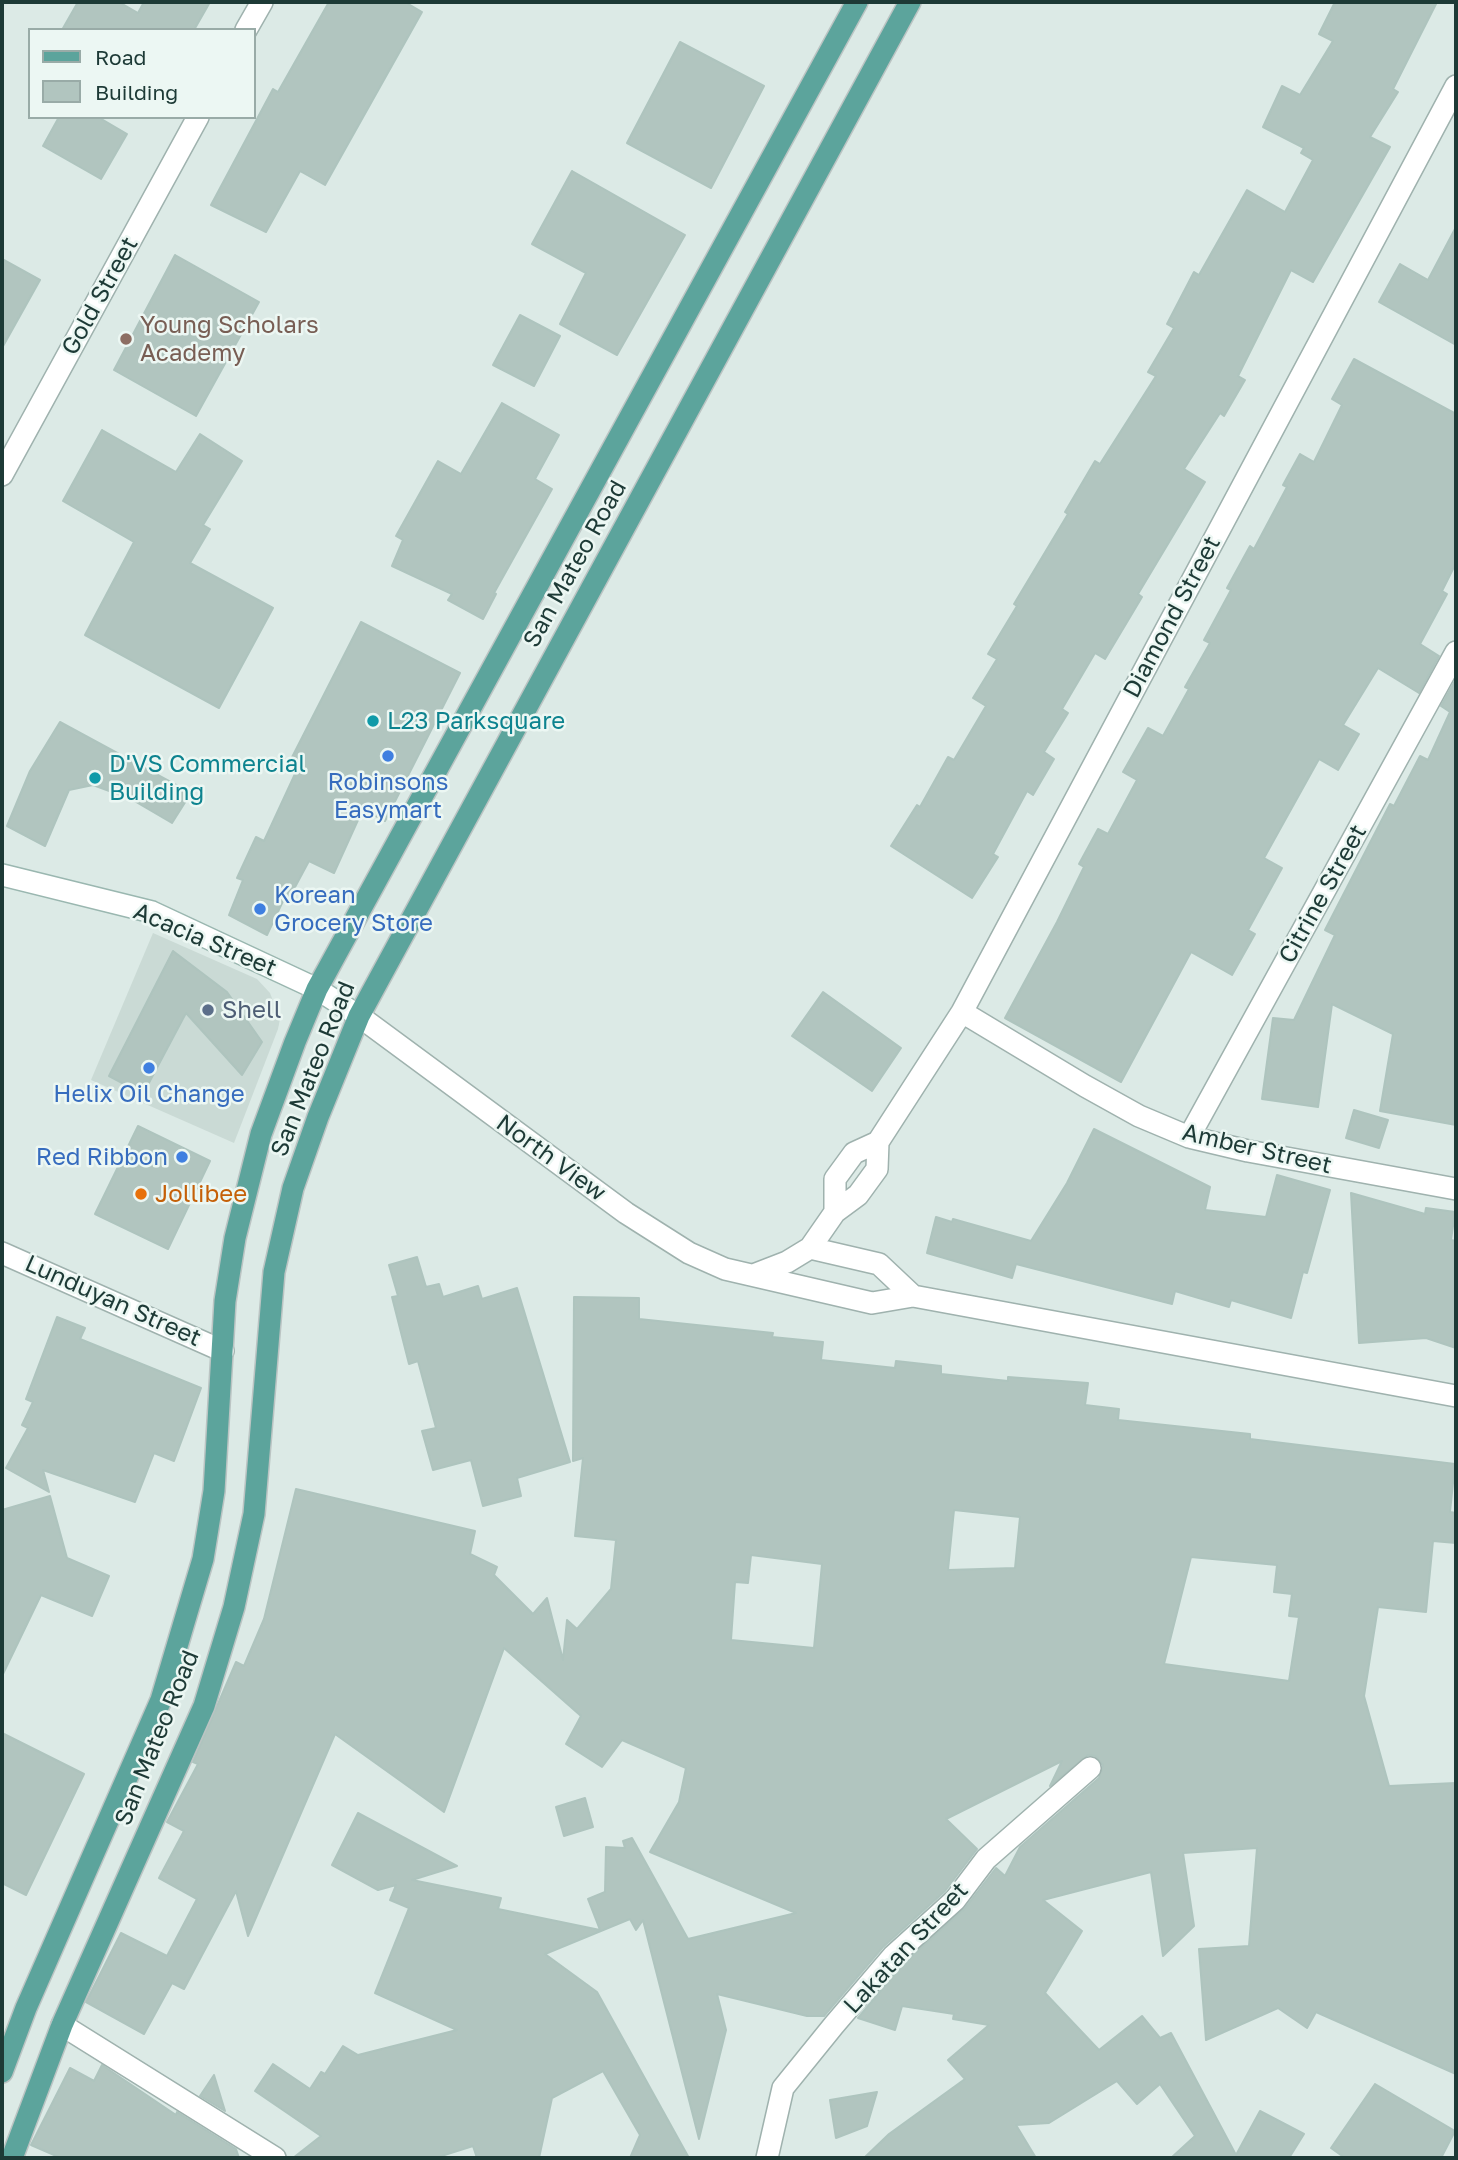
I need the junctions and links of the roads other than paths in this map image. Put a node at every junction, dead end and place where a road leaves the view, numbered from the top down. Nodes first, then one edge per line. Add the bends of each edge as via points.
1 (262, 2) edge
2 (857, 2) edge
3 (910, 2) edge
4 (247, 28) edge
5 (1456, 86) edge
6 (197, 119) edge
7 (2, 475) edge
8 (1456, 652) edge
9 (2, 875) edge
10 (317, 989) junction
11 (962, 1012) junction
12 (359, 1016) junction
13 (1189, 1137) junction
14 (1456, 1189) edge
15 (810, 1248) junction
16 (2, 1253) edge
17 (756, 1275) junction
18 (913, 1296) junction
19 (223, 1351) junction
20 (1456, 1396) edge
21 (1090, 1768) dead end
22 (62, 2025) junction
23 (2, 2072) edge
24 (12, 2158) edge
25 (275, 2158) edge
26 (767, 2158) edge

1 - 4 street
2 - 10 main road, San Mateo Road
3 - 12 main road, San Mateo Road
5 - 11 street, Diamond Street
6 - 7 street, Gold Street
8 - 13 street, Citrine Street
9 - 10 street, Acacia Street via 152,912
10 - 12 street, Acacia Street
10 - 19 main road, San Mateo Road via 261,1134 235,1238
11 - 13 street, Amber Street via 1096,1092
11 - 15 street, Diamond Street via 878,1142 854,1153 835,1179 835,1212
12 - 17 street, North View via 653,1231 713,1264
12 - 22 main road, San Mateo Road via 293,1188 274,1272 254,1514 234,1607 204,1706
13 - 14 street, Amber Street
15 - 17 street, Diamond Street
15 - 18 street via 879,1264
16 - 19 street, Lunduyan Street
17 - 18 street, North View via 872,1303
18 - 20 street
19 - 23 main road, San Mateo Road via 215,1492 203,1559 161,1700
21 - 26 street, Lakatan Street via 986,1859 955,1900 893,1956 834,2025 783,2088
22 - 24 main road, San Mateo Road
22 - 25 street

